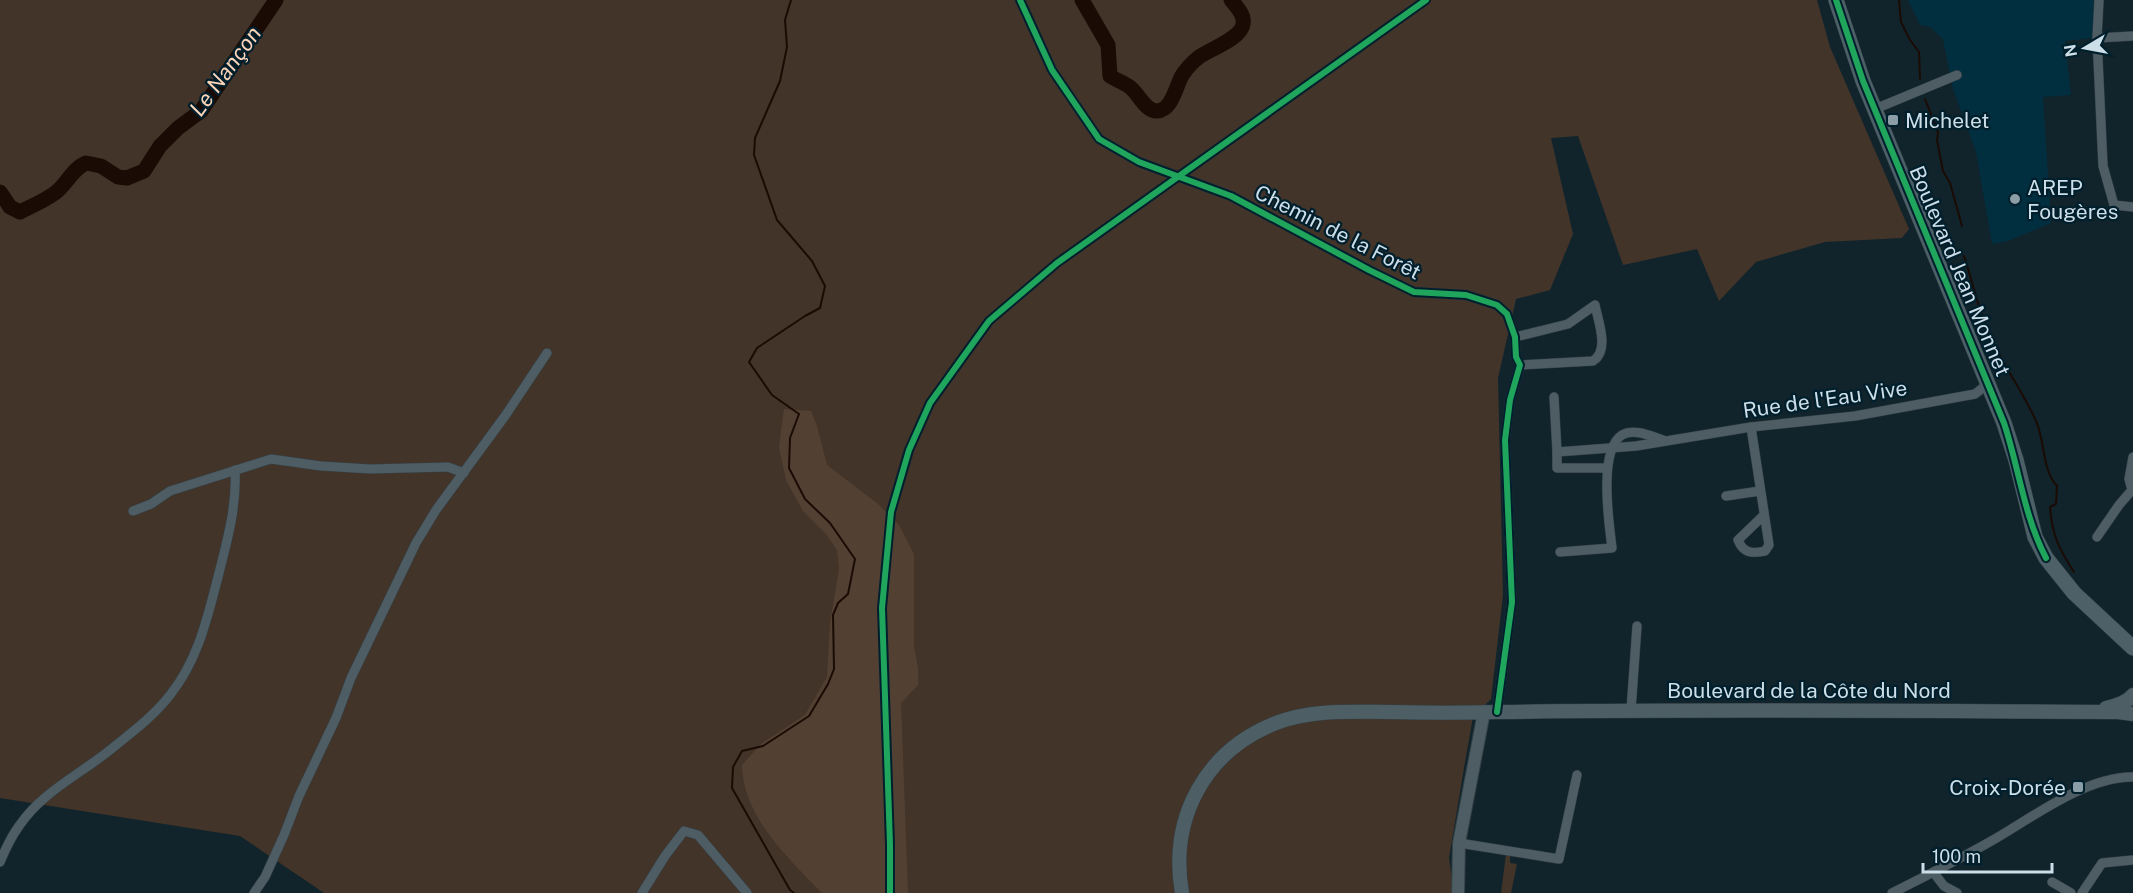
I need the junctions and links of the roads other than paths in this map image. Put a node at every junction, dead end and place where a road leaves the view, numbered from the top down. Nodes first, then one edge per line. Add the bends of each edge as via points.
1 (1020, 0) edge
2 (1836, 0) edge
3 (2099, 0) edge
4 (2133, 36) edge
5 (2097, 38) junction
6 (1957, 75) dead end
7 (1875, 109) junction
8 (2133, 207) edge
9 (1515, 337) junction
10 (547, 353) dead end
11 (1520, 365) junction
12 (1989, 383) junction
13 (1554, 397) dead end
14 (1750, 427) junction
15 (1610, 448) junction
16 (1557, 452) junction
17 (2133, 457) edge
18 (1607, 468) junction
19 (236, 470) junction
20 (464, 473) junction
21 (1760, 491) junction
22 (2133, 491) edge
23 (1726, 496) dead end
24 (133, 511) dead end
25 (1764, 514) dead end
26 (2097, 537) dead end
27 (1560, 552) dead end
28 (2074, 593) junction
29 (1637, 626) dead end
30 (2133, 648) edge
31 (2133, 656) edge
32 (2133, 695) edge
33 (1631, 710) junction
34 (1491, 712) junction
35 (2086, 712) junction
36 (2133, 714) edge
37 (1577, 775) dead end
38 (2133, 777) edge
39 (1459, 843) junction
40 (2133, 860) edge
41 (0, 862) edge
42 (1934, 873) junction
43 (2052, 882) dead end
44 (255, 893) edge
45 (642, 893) edge
46 (747, 893) edge
47 (1182, 893) edge
48 (1458, 893) edge
49 (1892, 893) edge
50 (1957, 893) edge
51 (2071, 893) edge
52 (2082, 893) edge

1 - 9 street, Chemin de la Forêt via 1052,70 1099,139 1139,162 1231,196 1414,292 1466,295 1497,305 1507,314
2 - 7 main road, Boulevard Jean Monnet
3 - 5 street
4 - 5 street
5 - 8 street via 2103,166 2114,205
6 - 7 street
7 - 12 main road, Boulevard Jean Monnet
9 - 11 street, Chemin de la Forêt
9 - 11 street via 1568,324 1595,305 1602,341 1597,360
10 - 20 street
11 - 34 street, Chemin de la Forêt via 1505,440 1512,602
12 - 14 street, Rue de l'Eau Vive via 1975,394 1957,398 1855,416
12 - 28 main road, Boulevard Jean Monnet via 2016,460 2035,537
13 - 16 street
14 - 15 street, Rue de l'Eau Vive
14 - 21 street
15 - 16 street, Rue de l'Eau Vive
15 - 18 street
16 - 18 street via 1557,468
17 - 22 street via 2129,479
18 - 27 street via 1612,549
19 - 20 street via 271,459 370,469 448,467
19 - 24 street via 170,491
19 - 41 street via 233,518 205,629 181,681 156,711 37,805 18,826
20 - 44 street via 416,543
21 - 23 street
21 - 25 street
22 - 26 street
28 - 30 main road, Boulevard Jean Monnet
28 - 31 main road
29 - 33 street
32 - 35 main road via 2115,706
33 - 34 main road, Boulevard de la Côte du Nord
33 - 35 main road, Boulevard de la Côte du Nord
34 - 39 street
34 - 47 main road, Boulevard de la Côte du Nord via 1337,712 1278,722 1257,731 1212,767 1196,795 1181,834
35 - 36 main road, Boulevard de la Côte du Nord
37 - 39 street via 1559,859
38 - 42 street via 2116,777 2089,785
39 - 48 street
40 - 52 street via 2102,863
42 - 49 street
42 - 50 street via 1944,886
43 - 51 street
45 - 46 street via 684,831 698,835

